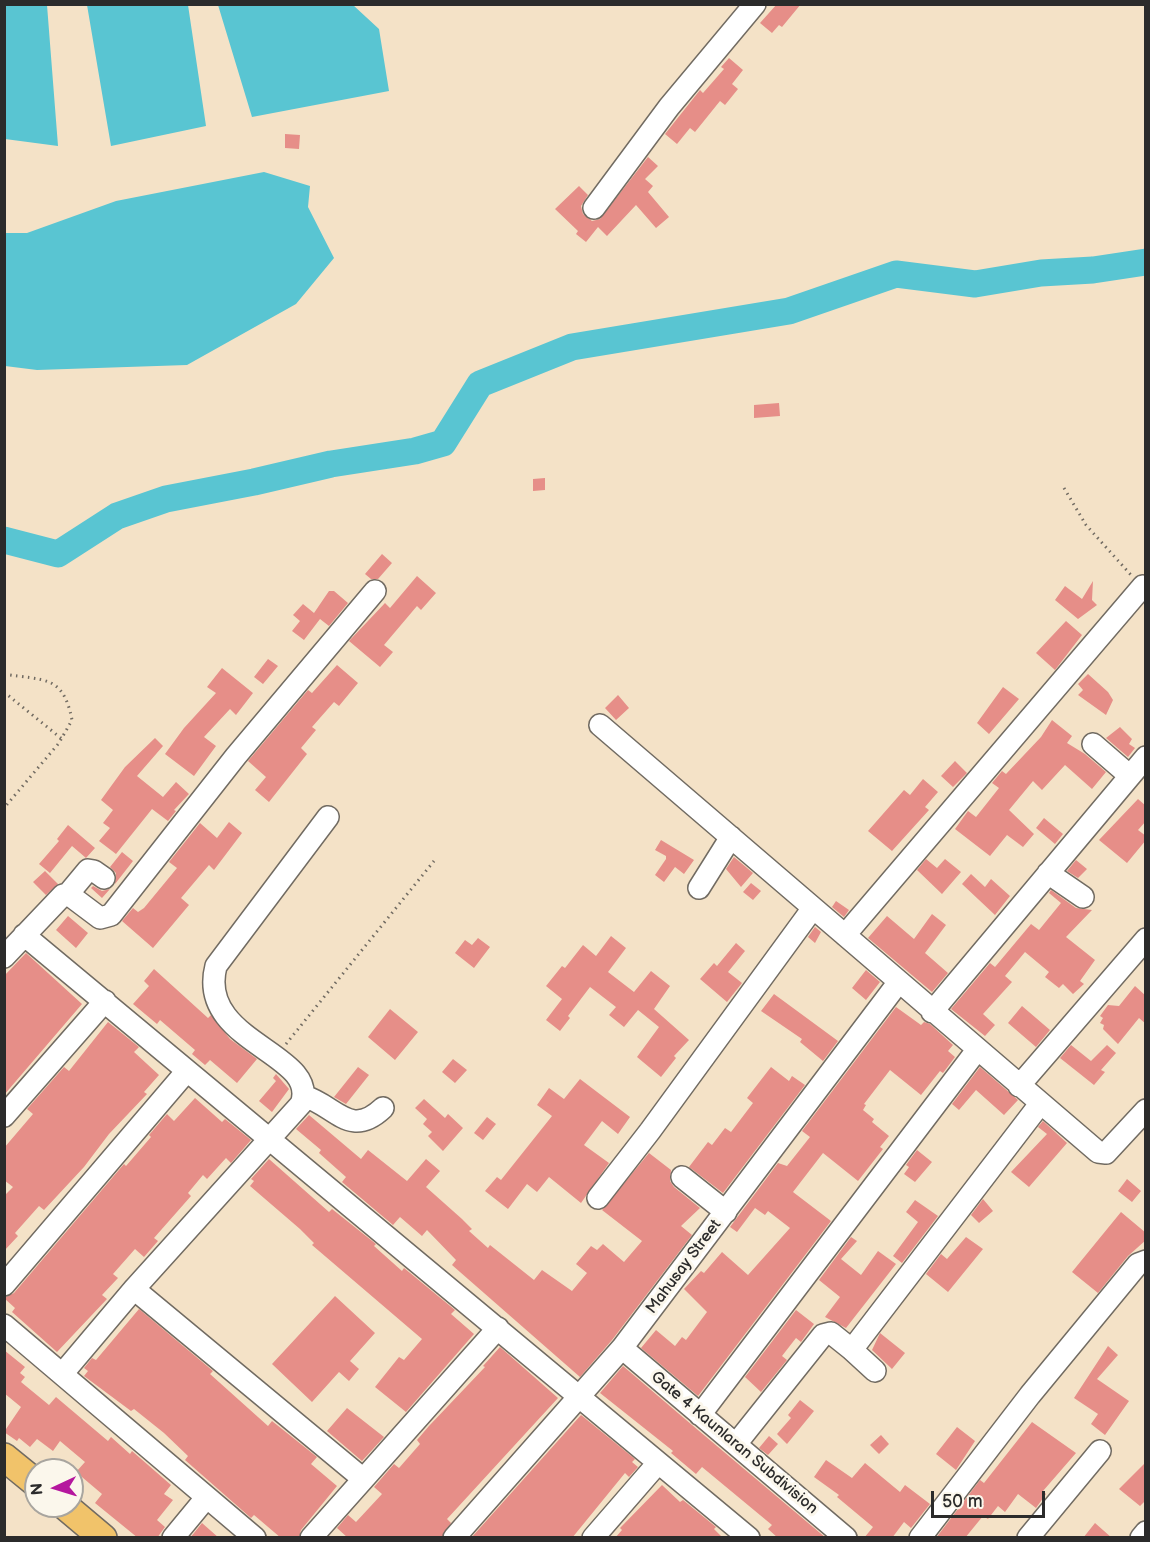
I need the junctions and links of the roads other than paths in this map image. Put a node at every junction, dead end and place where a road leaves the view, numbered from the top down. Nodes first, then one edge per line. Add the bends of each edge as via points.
1 (755, 4) edge
2 (594, 208) dead end
3 (1143, 585) road end
4 (375, 591) dead end
5 (600, 725) dead end
6 (1093, 744) dead end
7 (1146, 757) edge
8 (1130, 776) junction
9 (328, 817) dead end
10 (731, 837) junction
11 (1048, 873) junction
12 (104, 878) dead end
13 (699, 888) dead end
14 (68, 894) junction
15 (1083, 897) dead end
16 (813, 908) junction
17 (24, 935) junction
18 (845, 936) junction
19 (1146, 939) edge
20 (4, 957) edge
21 (898, 983) junction
22 (105, 1001) junction
23 (933, 1012) junction
24 (976, 1050) junction
25 (186, 1072) junction
26 (1019, 1086) junction
27 (304, 1096) junction
28 (1040, 1104) junction
29 (383, 1108) dead end
30 (1146, 1110) edge
31 (4, 1116) edge
32 (272, 1139) junction
33 (682, 1177) dead end
34 (597, 1198) dead end
35 (726, 1212) junction
36 (1146, 1262) edge
37 (4, 1285) edge
38 (134, 1289) junction
39 (4, 1325) edge
40 (498, 1328) junction
41 (621, 1348) junction
42 (851, 1349) junction
43 (875, 1371) dead end
44 (63, 1373) junction
45 (580, 1398) junction
46 (700, 1414) junction
47 (736, 1444) junction
48 (1100, 1451) dead end
49 (4, 1457) edge
50 (658, 1463) junction
51 (24, 1473) edge
52 (362, 1478) junction
53 (206, 1498) junction
54 (79, 1518) edge
55 (1146, 1532) edge
56 (741, 1535) edge
57 (103, 1538) edge
58 (173, 1538) edge
59 (255, 1538) edge
60 (311, 1538) edge
61 (454, 1538) edge
62 (592, 1538) edge
63 (846, 1538) edge
64 (920, 1538) edge
65 (1028, 1538) edge
66 (1141, 1538) edge

1 - 2 street via 675,99
3 - 18 street
4 - 14 street via 236,756 111,915 94,916
5 - 10 street
6 - 8 street
7 - 8 street
8 - 11 street
9 - 27 street via 216,966 212,981 213,996 221,1011 300,1080
10 - 13 street
10 - 16 street
11 - 15 street
11 - 23 street
12 - 14 street via 88,870
14 - 17 street via 59,898
16 - 18 street
16 - 34 street via 651,1131
17 - 20 street
17 - 22 street
18 - 21 street
19 - 26 street
21 - 23 street
21 - 35 street, Mahusay Street
22 - 25 street
22 - 31 street
23 - 24 street
24 - 26 street
24 - 46 street
25 - 32 street
25 - 37 street
26 - 28 street
27 - 29 street via 348,1121 365,1121
27 - 32 street
28 - 30 street via 1102,1154
28 - 42 street
32 - 38 street
32 - 40 street
33 - 35 street
35 - 41 street, Mahusay Street
36 - 64 street via 1138,1264 1030,1395
38 - 44 street
38 - 52 street
39 - 44 street
40 - 45 street
40 - 52 street
41 - 45 street, Mahusay Street
41 - 46 street, Gate 4 Kaunlaran Subdivision
42 - 43 street
42 - 47 street via 831,1333 823,1335
44 - 53 street
45 - 50 street
45 - 61 street, Mahusay Street
46 - 47 street, Gate 4 Kaunlaran Subdivision
47 - 63 street, Gate 4 Kaunlaran Subdivision
48 - 65 street
49 - 51 main road
50 - 56 street
50 - 62 street
52 - 60 street
53 - 58 street
53 - 59 street
54 - 57 main road
55 - 66 street

